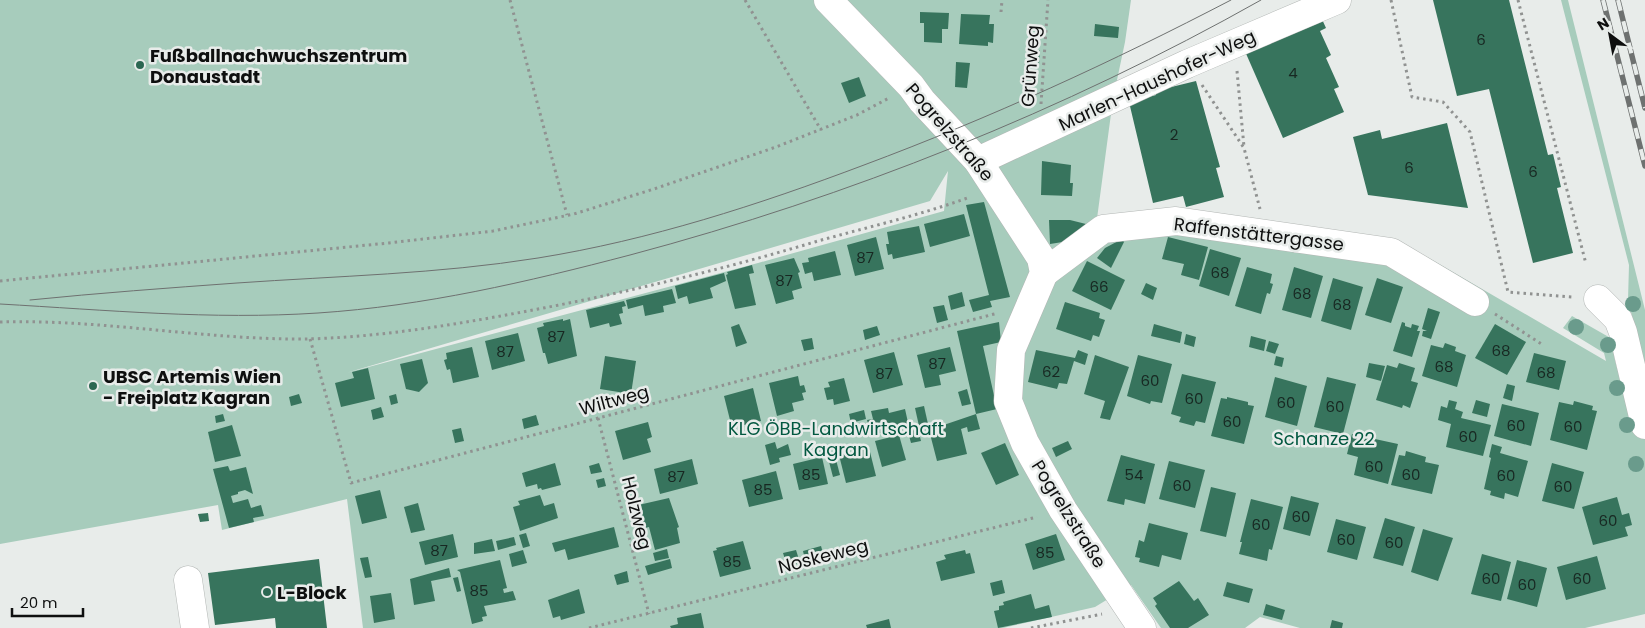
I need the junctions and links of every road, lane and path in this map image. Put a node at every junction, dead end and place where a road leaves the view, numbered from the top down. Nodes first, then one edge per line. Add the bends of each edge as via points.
1 (510, 0) edge
2 (745, 0) edge
3 (828, 0) edge
4 (1002, 0) edge
5 (1048, 0) edge
6 (1337, 0) edge
7 (1391, 0) edge
8 (1518, 0) edge
9 (1001, 12) dead end
10 (1236, 43) junction
11 (1187, 64) junction
12 (911, 86) junction
13 (820, 130) junction
14 (1039, 134) junction
15 (1244, 148) junction
16 (978, 161) junction
17 (996, 187) junction
18 (568, 215) junction
19 (1266, 233) junction
20 (1586, 264) dead end
21 (1044, 274) junction
22 (0, 281) edge
23 (1598, 298) joint
24 (1475, 302) joint
25 (1030, 305) junction
26 (0, 322) edge
27 (310, 339) junction
28 (1543, 345) dead end
29 (598, 418) junction
30 (1645, 425) edge
31 (1063, 510) junction
32 (188, 580) dead end
33 (649, 614) junction
34 (1105, 614) dead end
35 (195, 628) edge
36 (588, 628) edge
37 (1031, 628) edge
38 (1142, 628) edge

1 - 18 path
2 - 13 path
3 - 12 street, Pogrelzstraße
4 - 9 path
5 - 14 path, Grünweg
6 - 10 street, Marlen-Haushofer-Weg
7 - 23 path via 1412,97 1444,102 1470,132 1508,292
8 - 20 path
10 - 11 street, Marlen-Haushofer-Weg
10 - 15 path
11 - 14 street, Marlen-Haushofer-Weg
11 - 15 path
12 - 13 path via 857,115
12 - 16 street, Pogrelzstraße
13 - 18 path via 654,189
14 - 16 street, Marlen-Haushofer-Weg
15 - 19 path
16 - 17 street, Pogrelzstraße
17 - 21 street, Pogrelzstraße via 1041,258
17 - 27 path via 673,281 487,319
18 - 22 path via 493,231
19 - 21 street, Raffenstättergasse via 1176,221 1103,229
19 - 24 street, Raffenstättergasse via 1392,252
21 - 25 street, Pogrelzstraße
23 - 30 street via 1618,319 1624,332
24 - 28 path
25 - 29 path, Wiltweg
25 - 31 street, Pogrelzstraße via 1011,350 1008,401 1025,443
26 - 27 path via 209,336
27 - 29 path, Wiltweg via 351,483
29 - 33 path, Holzweg
31 - 33 path, Noskeweg
31 - 38 street, Pogrelzstraße
32 - 35 street
33 - 36 path, Noskeweg
34 - 37 path

